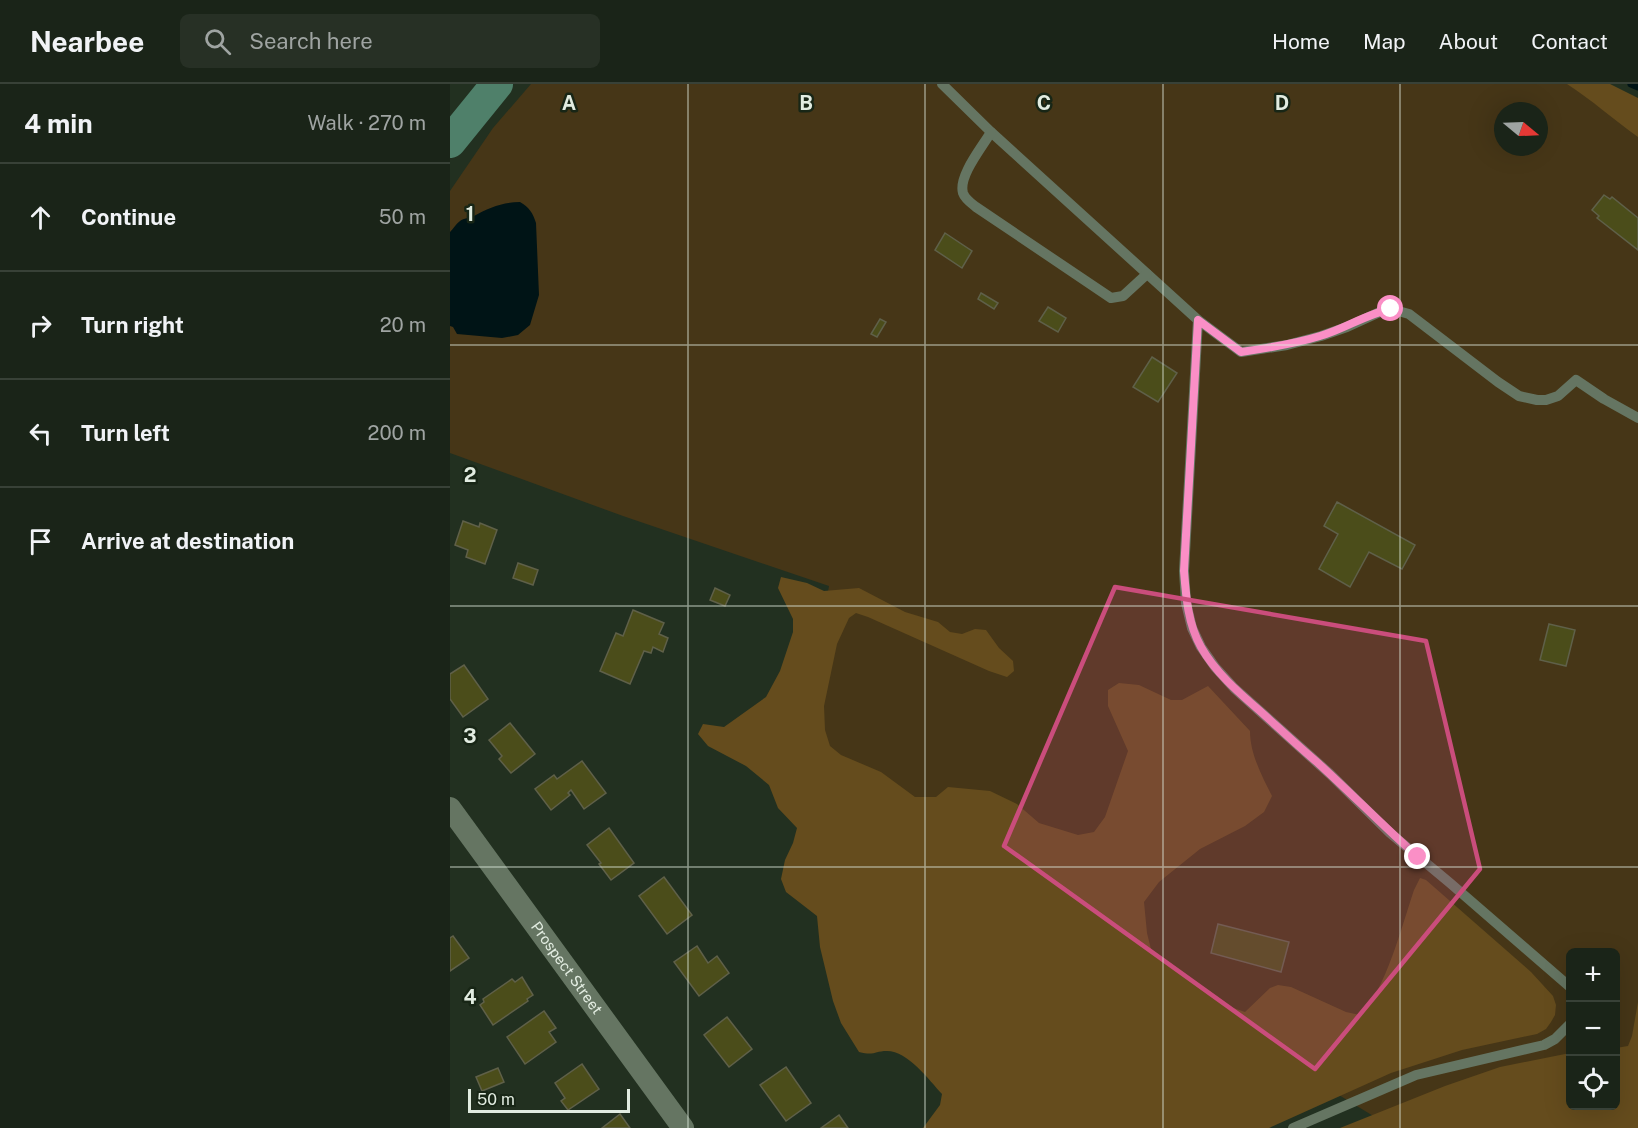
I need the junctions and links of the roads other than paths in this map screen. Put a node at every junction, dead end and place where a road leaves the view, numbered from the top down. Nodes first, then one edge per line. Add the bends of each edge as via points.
1 (497, 84) edge
2 (942, 84) edge
3 (992, 132) junction
4 (450, 142) edge
5 (1147, 274) junction
6 (1198, 320) junction
7 (1638, 418) edge
8 (450, 808) edge
9 (1566, 984) edge
10 (1566, 1028) edge
11 (683, 1128) edge
12 (1293, 1128) edge

1 - 4 street
2 - 3 lane
3 - 5 lane
3 - 5 lane via 966,173 963,192 967,199 1107,296 1124,296
5 - 6 lane
6 - 7 lane via 1241,352 1321,336 1391,309 1408,314 1519,396 1546,400 1558,396 1576,380
6 - 9 lane via 1184,571 1186,603 1201,647 1234,688 1390,833
8 - 11 street, Prospect Street
10 - 12 lane via 1544,1045 1416,1075

